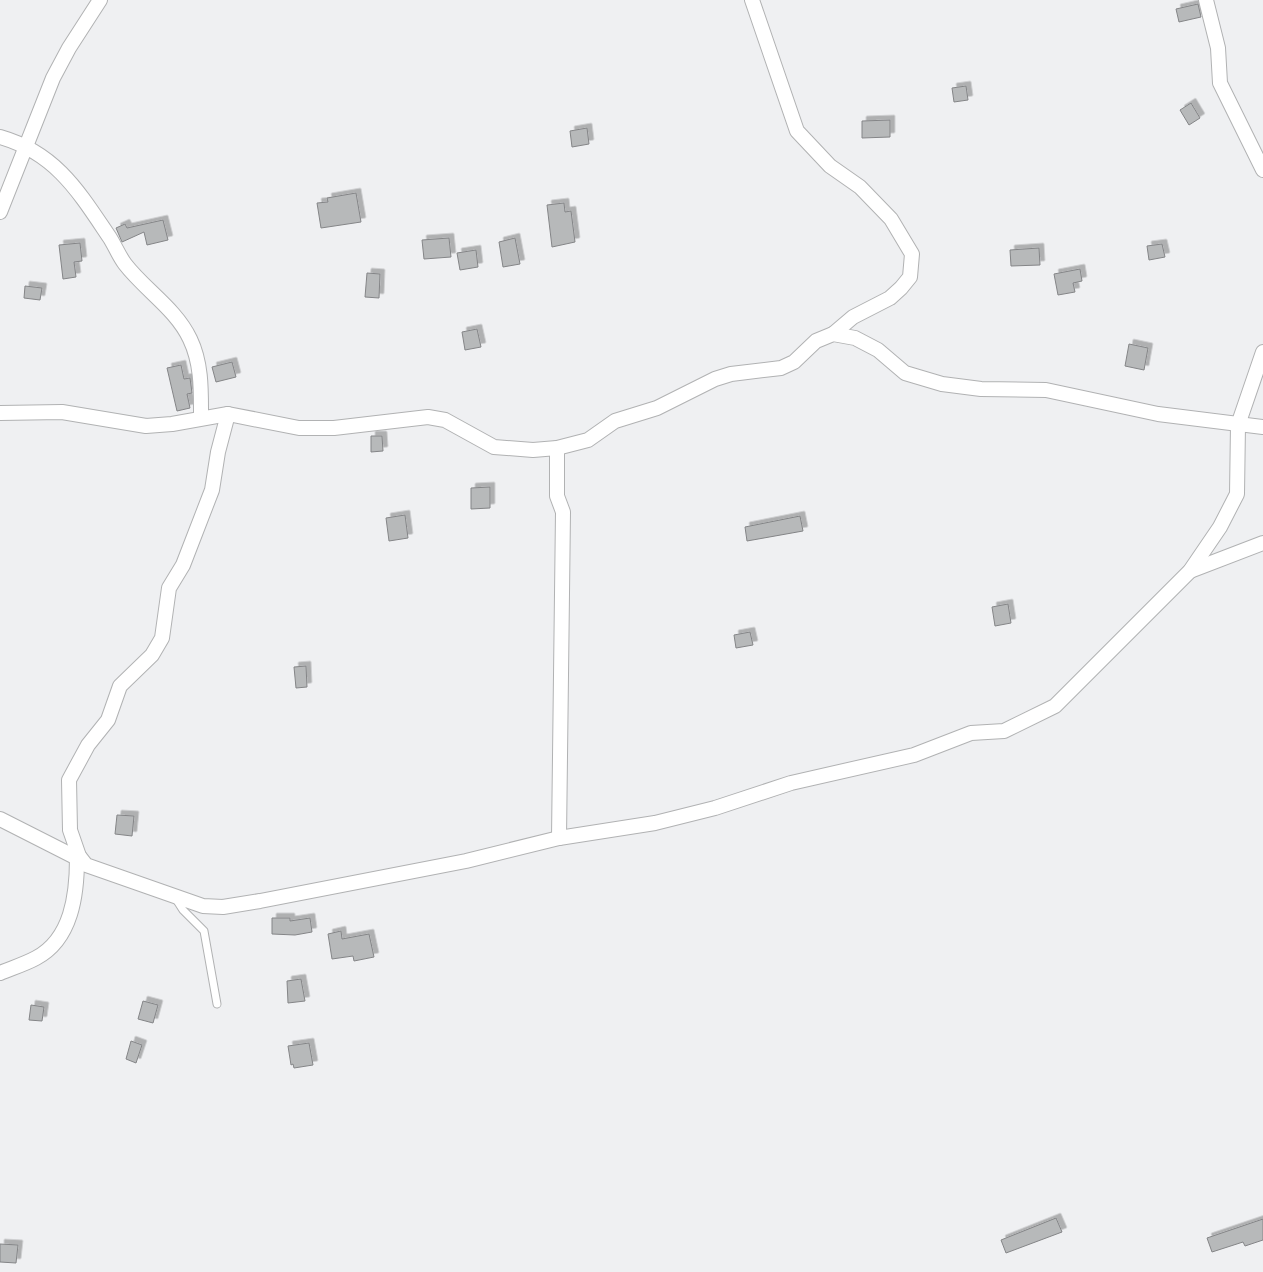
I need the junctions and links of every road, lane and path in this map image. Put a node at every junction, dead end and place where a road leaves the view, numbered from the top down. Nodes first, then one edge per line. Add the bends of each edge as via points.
1 (100, 0) edge
2 (752, 0) edge
3 (1206, 0) edge
4 (0, 137) edge
5 (27, 148) junction
6 (1263, 170) edge
7 (0, 212) edge
8 (833, 334) junction
9 (1263, 352) edge
10 (0, 414) edge
11 (228, 414) junction
12 (202, 418) junction
13 (1238, 426) junction
14 (1260, 430) edge
15 (558, 448) junction
16 (1263, 543) edge
17 (1190, 571) junction
18 (0, 819) edge
19 (559, 838) junction
20 (78, 857) junction
21 (175, 897) junction
22 (0, 973) edge
23 (217, 1004) dead end

1 - 5 street via 53,78
2 - 8 street via 797,131 830,166 860,187 891,219 912,254 910,277 901,288 890,298 853,317
3 - 6 street via 1218,48 1220,84
4 - 5 street
5 - 7 street
5 - 12 street via 45,157 64,176 126,264 181,325 190,339 200,370
8 - 13 street via 855,338 878,350 905,373 934,383 981,389 1046,390 1158,414
8 - 15 street via 816,341 794,362 781,368 715,379 657,408 615,420 588,440
9 - 13 street
10 - 12 street via 62,412 146,426
11 - 12 street
11 - 15 street via 299,428 334,428 428,417 445,420 494,447
11 - 20 street via 212,490 183,565 169,588 162,638 152,655 120,686 108,720 88,745 69,780 70,830
13 - 14 street
13 - 17 street via 1237,494
15 - 19 street via 556,496 563,512
16 - 17 street
17 - 19 street via 1055,706 1004,731 971,733 914,755 791,783 715,808 655,823
18 - 20 street
19 - 21 street via 466,861 260,902 202,906
20 - 21 street via 86,865
20 - 22 street via 77,888 58,940 37,958
21 - 23 lane via 204,931

